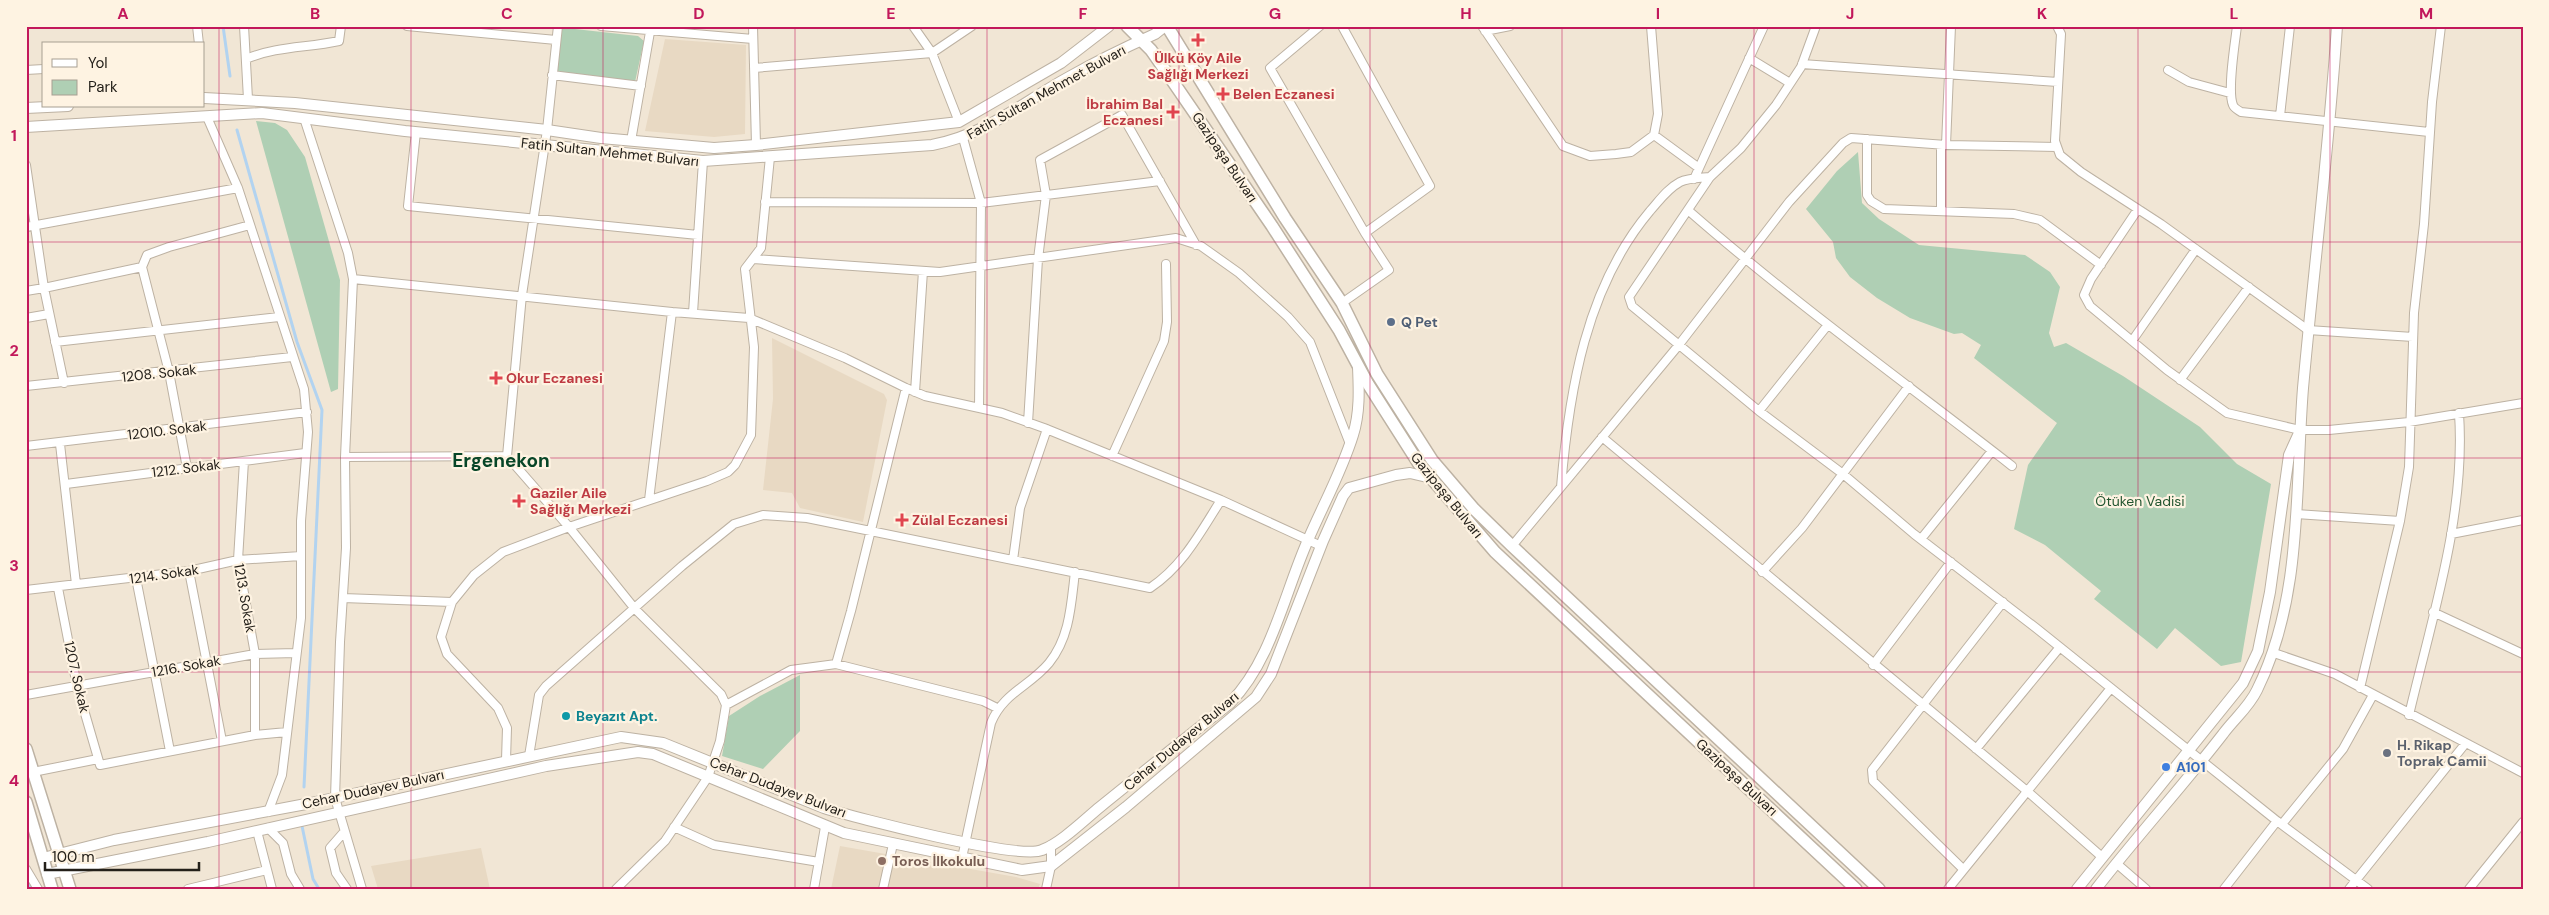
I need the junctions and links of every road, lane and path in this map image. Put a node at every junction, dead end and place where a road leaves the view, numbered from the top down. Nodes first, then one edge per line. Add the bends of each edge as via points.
1 (197, 26) edge
2 (244, 26) edge
3 (340, 26) edge
4 (406, 26) edge
5 (558, 26) edge
6 (754, 26) edge
7 (913, 26) edge
8 (972, 26) edge
9 (1109, 26) edge
10 (1127, 26) edge
11 (1166, 26) edge
12 (1320, 26) edge
13 (1342, 26) edge
14 (1510, 26) edge
15 (1651, 26) edge
16 (1764, 26) edge
17 (1816, 26) edge
18 (1951, 26) edge
19 (2057, 26) edge
20 (2237, 26) edge
21 (2290, 26) edge
22 (2337, 26) edge
23 (2441, 26) edge
24 (605, 27) edge
25 (1484, 29) edge
26 (650, 32) junction
27 (753, 39) junction
28 (556, 40) junction
29 (1140, 41) junction
30 (199, 42) edge
31 (932, 53) junction
32 (1749, 58) junction
33 (246, 59) junction
34 (1802, 64) junction
35 (754, 68) junction
36 (42, 69) edge
37 (26, 70) edge
38 (2168, 70) dead end
39 (1948, 74) junction
40 (552, 75) junction
41 (2058, 82) junction
42 (1790, 83) junction
43 (641, 86) junction
44 (2230, 93) junction
45 (205, 98) edge
46 (248, 99) junction
47 (42, 107) edge
48 (26, 108) edge
49 (2280, 116) junction
50 (207, 117) junction
51 (304, 118) junction
52 (959, 122) junction
53 (2330, 122) junction
54 (26, 127) edge
55 (547, 130) junction
56 (416, 132) junction
57 (2430, 132) junction
58 (1654, 135) junction
59 (962, 138) junction
60 (1867, 139) junction
61 (631, 141) junction
62 (545, 145) junction
63 (756, 145) junction
64 (1944, 145) junction
65 (2057, 147) junction
66 (770, 157) junction
67 (703, 161) junction
68 (26, 165) edge
69 (1699, 168) junction
70 (1710, 177) junction
71 (1694, 179) junction
72 (1160, 181) junction
73 (238, 188) junction
74 (1046, 195) junction
75 (766, 202) junction
76 (981, 204) junction
77 (2138, 209) junction
78 (1689, 210) junction
79 (1941, 211) junction
80 (534, 220) junction
81 (250, 225) junction
82 (30, 227) edge
83 (1365, 233) junction
84 (698, 234) junction
85 (1196, 245) junction
86 (2196, 249) junction
87 (753, 259) junction
88 (1038, 259) junction
89 (1745, 260) junction
90 (1166, 264) dead end
91 (2101, 265) junction
92 (142, 267) junction
93 (982, 267) junction
94 (923, 271) junction
95 (353, 279) junction
96 (2249, 287) junction
97 (44, 288) junction
98 (26, 291) edge
99 (522, 295) junction
100 (1342, 302) junction
101 (672, 312) junction
102 (692, 313) junction
103 (49, 314) junction
104 (279, 317) junction
105 (26, 318) edge
106 (749, 318) junction
107 (1827, 326) junction
108 (158, 330) junction
109 (2308, 330) junction
110 (2413, 338) junction
111 (2132, 341) junction
112 (55, 342) junction
113 (1678, 346) junction
114 (292, 357) junction
115 (1358, 367) junction
116 (169, 372) junction
117 (2180, 380) junction
118 (64, 383) junction
119 (26, 386) edge
120 (1909, 386) junction
121 (906, 388) junction
122 (915, 392) junction
123 (2523, 403) edge
124 (979, 408) junction
125 (1759, 411) junction
126 (307, 412) junction
127 (2459, 413) junction
128 (1028, 422) junction
129 (2410, 422) junction
130 (180, 428) junction
131 (1047, 429) junction
132 (2300, 430) junction
133 (1602, 437) junction
134 (60, 444) junction
135 (1350, 444) junction
136 (26, 446) edge
137 (1992, 450) junction
138 (305, 453) junction
139 (507, 456) junction
140 (1112, 456) junction
141 (345, 457) junction
142 (244, 461) junction
143 (2012, 466) dead end
144 (187, 468) junction
145 (1843, 474) junction
146 (1431, 478) junction
147 (66, 484) junction
148 (1561, 487) junction
149 (649, 500) junction
150 (1221, 500) junction
151 (2296, 514) junction
152 (2523, 520) edge
153 (2400, 521) junction
154 (569, 527) junction
155 (871, 530) junction
156 (2452, 534) junction
157 (1921, 539) junction
158 (1308, 540) junction
159 (1320, 546) junction
160 (1512, 546) junction
161 (301, 556) junction
162 (238, 560) junction
163 (1013, 560) junction
164 (1951, 562) junction
165 (189, 572) junction
166 (1075, 572) junction
167 (1762, 572) junction
168 (136, 578) junction
169 (76, 584) junction
170 (58, 588) junction
171 (26, 590) edge
172 (343, 598) junction
173 (452, 602) junction
174 (2003, 602) junction
175 (635, 609) junction
176 (2433, 612) junction
177 (2060, 646) junction
178 (296, 653) junction
179 (2274, 653) junction
180 (255, 654) junction
181 (2523, 654) edge
182 (208, 662) junction
183 (836, 664) junction
184 (1872, 665) junction
185 (154, 672) junction
186 (77, 686) junction
187 (2111, 688) junction
188 (2360, 688) junction
189 (26, 695) edge
190 (2373, 695) junction
191 (1922, 704) junction
192 (726, 705) junction
193 (997, 708) junction
194 (2409, 714) junction
195 (288, 732) junction
196 (255, 735) junction
197 (222, 741) junction
198 (2464, 744) junction
199 (1976, 749) junction
200 (26, 750) edge
201 (170, 751) junction
202 (2189, 751) junction
203 (529, 756) junction
204 (506, 760) junction
205 (712, 761) junction
206 (99, 762) junction
207 (2203, 762) junction
208 (33, 772) junction
209 (2523, 773) edge
210 (708, 777) junction
211 (2027, 791) junction
212 (335, 798) junction
213 (26, 802) edge
214 (268, 812) junction
215 (338, 812) junction
216 (2523, 822) edge
217 (2280, 823) junction
218 (674, 827) junction
219 (825, 827) junction
220 (268, 828) junction
221 (258, 830) junction
222 (344, 832) junction
223 (966, 842) junction
224 (892, 844) junction
225 (1051, 845) junction
226 (58, 855) junction
227 (2102, 857) junction
228 (43, 858) junction
229 (962, 858) junction
230 (819, 862) junction
231 (2116, 863) junction
232 (1051, 866) junction
233 (26, 869) edge
234 (1963, 869) junction
235 (268, 870) junction
236 (64, 872) junction
237 (47, 874) junction
238 (2355, 881) junction
239 (38, 889) edge
240 (52, 889) edge
241 (70, 889) edge
242 (188, 889) edge
243 (272, 889) edge
244 (300, 889) edge
245 (347, 889) edge
246 (362, 889) edge
247 (616, 889) edge
248 (814, 889) edge
249 (883, 889) edge
250 (1046, 889) edge
251 (1856, 889) edge
252 (1879, 889) edge
253 (1948, 889) edge
254 (2077, 889) edge
255 (2096, 889) edge
256 (2146, 889) edge
257 (2224, 889) edge
258 (2349, 889) edge
259 (2368, 889) edge
260 (2469, 889) edge

1 - 30 street
2 - 33 street
3 - 33 street via 339,41 265,51
4 - 28 street
5 - 28 street
6 - 27 street
7 - 31 street
8 - 31 street
9 - 52 street, Fatih Sultan Mehmet Bulvarı via 1061,63
10 - 29 main road, Gazipaşa Bulvarı
11 - 29 street, Fatih Sultan Mehmet Bulvarı
11 - 100 main road, Gazipaşa Bulvarı via 1285,218
12 - 83 street via 1270,68
13 - 83 street via 1430,186
14 - 25 street
15 - 58 street via 1658,114
16 - 32 street
17 - 34 street
18 - 39 street
19 - 41 street via 2061,34
20 - 44 street
21 - 49 street
22 - 53 street
23 - 57 street
24 - 26 street
25 - 58 street via 1563,146 1590,156 1616,154 1631,152
26 - 27 street
26 - 43 street
27 - 35 street
28 - 40 street
29 - 59 street, Fatih Sultan Mehmet Bulvarı via 1068,77 981,131
29 - 115 main road, Gazipaşa Bulvarı via 1151,50 1226,157 1339,330
31 - 35 street
31 - 52 street
32 - 42 street
32 - 69 street
33 - 46 street
34 - 39 street
34 - 42 street
35 - 63 street
36 - 37 street
38 - 44 street via 2189,82
39 - 41 street
39 - 64 street
40 - 43 street
40 - 55 street
41 - 65 street
42 - 70 street via 1741,148
43 - 61 street
44 - 49 street via 2233,105 2241,112
45 - 46 street, Fatih Sultan Mehmet Bulvarı
46 - 55 street, Fatih Sultan Mehmet Bulvarı
47 - 48 street
49 - 53 street
50 - 51 street, Fatih Sultan Mehmet Bulvarı via 262,113
50 - 54 street, Fatih Sultan Mehmet Bulvarı
50 - 73 street
51 - 56 street, Fatih Sultan Mehmet Bulvarı
51 - 95 street via 348,253
52 - 63 street, Fatih Sultan Mehmet Bulvarı
53 - 57 street
53 - 109 street
55 - 61 street, Fatih Sultan Mehmet Bulvarı
55 - 62 street
56 - 62 street, Fatih Sultan Mehmet Bulvarı
56 - 80 street via 408,206
57 - 110 street
58 - 69 street
59 - 66 street, Fatih Sultan Mehmet Bulvarı via 932,145
59 - 76 street
60 - 64 street
60 - 79 street via 1867,195 1871,201 1884,209
60 - 89 street via 1851,138 1843,143 1789,202
61 - 63 street, Fatih Sultan Mehmet Bulvarı via 714,148
62 - 67 street, Fatih Sultan Mehmet Bulvarı
62 - 80 street
64 - 65 street
64 - 79 street
65 - 77 street via 2060,155 2081,172
66 - 67 street, Fatih Sultan Mehmet Bulvarı
66 - 75 street
67 - 84 street
68 - 82 street
69 - 71 street
70 - 71 street
70 - 78 street
71 - 148 street via 1681,181 1668,190 1635,230 1600,294 1580,358 1566,434
72 - 74 street
72 - 74 street via 1122,115 1040,160
72 - 85 street
73 - 81 street
73 - 82 street
74 - 76 street
74 - 88 street
75 - 76 street
75 - 87 street via 761,248
76 - 93 street
77 - 86 street
77 - 91 street
78 - 89 street
78 - 113 street via 1629,297 1632,306
79 - 91 street via 2014,214 2040,220
80 - 84 street
80 - 99 street
81 - 92 street via 147,255
81 - 104 street
82 - 97 street
83 - 100 street via 1389,270
84 - 102 street
85 - 88 street via 1176,238
85 - 135 street via 1239,273 1288,317 1310,342
86 - 96 street
86 - 111 street
87 - 94 street
87 - 106 street via 745,269
88 - 93 street
88 - 128 street
89 - 107 street
89 - 113 street
90 - 140 street via 1167,322 1164,341
91 - 111 street via 2084,294 2090,306
92 - 97 street
92 - 108 street
93 - 94 street
93 - 124 street
94 - 122 street
95 - 99 street
95 - 141 street
96 - 109 street
96 - 117 street
97 - 98 street
97 - 103 street
99 - 101 street
99 - 139 street
100 - 160 main road, Gazipaşa Bulvarı via 1377,374 1432,460 1474,509
101 - 102 street
101 - 149 street
102 - 106 street
103 - 105 street
103 - 112 street
104 - 108 street
104 - 114 street
106 - 121 street via 845,358
106 - 149 street via 754,347 751,435 742,456 728,472
107 - 120 street
107 - 125 street
108 - 112 street
108 - 116 street
109 - 110 street
109 - 132 street
110 - 129 street
111 - 117 street
112 - 118 street
113 - 125 street
113 - 133 street
114 - 116 street, 1208. Sokak
114 - 126 street via 304,389
115 - 135 street, Cehar Dudayev Bulvarı via 1359,400
115 - 146 main road, Gazipaşa Bulvarı
116 - 118 street, 1208. Sokak
116 - 130 street
117 - 132 street via 2227,413
118 - 119 street, 1208. Sokak
120 - 137 street
120 - 145 street
121 - 122 street
121 - 155 street
122 - 124 street
123 - 127 street
124 - 128 street
125 - 145 street
126 - 130 street, 12010. Sokak
126 - 138 street
127 - 129 street
127 - 156 street via 2461,443
128 - 131 street
129 - 132 street
129 - 153 street via 2408,467
130 - 134 street, 12010. Sokak
130 - 144 street
131 - 140 street
131 - 163 street via 1020,508
132 - 151 street
132 - 202 street via 2289,455 2270,592 2258,651 2243,684
133 - 148 street
133 - 167 street
134 - 136 street, 12010. Sokak
134 - 147 street
135 - 158 street, Cehar Dudayev Bulvarı
137 - 143 street
137 - 157 street
138 - 142 street, 1212. Sokak
138 - 161 street
139 - 141 street
139 - 154 street
140 - 150 street
141 - 172 street via 347,503
142 - 144 street, 1212. Sokak
142 - 162 street, 1213. Sokak
144 - 147 street, 1212. Sokak
145 - 157 street
145 - 167 street via 1802,528
146 - 159 street, Cehar Dudayev Bulvarı via 1410,473 1349,488
146 - 251 main road, Gazipaşa Bulvarı via 1495,552
147 - 169 street
148 - 160 street
149 - 154 street
150 - 158 street
150 - 166 street via 1183,560 1150,588
151 - 153 street
151 - 179 street via 2288,592
152 - 156 street
153 - 188 street
154 - 173 street via 503,552 474,575
154 - 175 street
155 - 163 street
155 - 175 street via 807,518 763,515 734,524
155 - 183 street
156 - 176 street
157 - 164 street
158 - 159 street
158 - 225 street, Cehar Dudayev Bulvarı via 1260,661 1243,689 1230,703
159 - 232 street, Cehar Dudayev Bulvarı via 1272,674 1256,696
160 - 252 main road, Gazipaşa Bulvarı
161 - 162 street, 1214. Sokak
161 - 178 street via 301,618
162 - 165 street, 1214. Sokak
162 - 180 street, 1213. Sokak
163 - 166 street
164 - 174 street
164 - 184 street
165 - 168 street, 1214. Sokak
165 - 182 street
166 - 193 street via 1063,643 1048,664
167 - 184 street
168 - 169 street, 1214. Sokak
168 - 185 street
169 - 170 street, 1214. Sokak
170 - 171 street, 1214. Sokak
170 - 186 street, 1207. Sokak
172 - 173 street
172 - 212 street
173 - 204 street via 441,637 447,654 498,708 507,728
174 - 177 street
174 - 191 street
175 - 192 street via 721,694
175 - 203 street via 539,695
176 - 181 street
176 - 194 street
177 - 187 street
177 - 199 street
178 - 180 street, 1216. Sokak
178 - 195 street
179 - 188 street via 2335,674
179 - 207 street via 2252,700
180 - 182 street, 1216. Sokak
180 - 196 street, 1213. Sokak
182 - 185 street, 1216. Sokak
182 - 197 street
183 - 192 street via 791,670
183 - 193 street via 983,701
184 - 191 street
185 - 186 street, 1216. Sokak
185 - 201 street
186 - 189 street, 1216. Sokak
186 - 206 street, 1207. Sokak
187 - 202 street
187 - 211 street
188 - 190 street
190 - 194 street
190 - 217 street via 2343,749
191 - 199 street
191 - 234 street via 1872,770 1873,781
192 - 205 street via 720,741
193 - 223 street
194 - 198 street
195 - 196 street
195 - 214 street via 282,775
196 - 197 street
197 - 201 street
198 - 209 street
198 - 238 street
199 - 211 street
200 - 208 main road
201 - 206 street
202 - 207 street
202 - 227 street
203 - 204 street, Cehar Dudayev Bulvarı
203 - 205 street, Cehar Dudayev Bulvarı via 621,737 663,743
204 - 212 street, Cehar Dudayev Bulvarı
205 - 210 street
205 - 223 street, Cehar Dudayev Bulvarı via 824,808
206 - 208 street
207 - 217 street
207 - 231 street
208 - 226 main road
210 - 215 street, Cehar Dudayev Bulvarı via 653,754 638,752 546,766
210 - 218 street
210 - 219 street, Cehar Dudayev Bulvarı
211 - 227 street
211 - 234 street
212 - 214 street, Cehar Dudayev Bulvarı
212 - 215 street
213 - 228 main road
214 - 226 street, Cehar Dudayev Bulvarı via 114,840
215 - 220 street, Cehar Dudayev Bulvarı
215 - 222 street
216 - 260 street
217 - 238 street
217 - 257 street
218 - 230 street via 714,845
218 - 247 street via 665,841
219 - 224 street, Cehar Dudayev Bulvarı
219 - 230 street
220 - 221 street, Cehar Dudayev Bulvarı
220 - 244 street via 283,844 291,874
221 - 235 street
221 - 236 street, Cehar Dudayev Bulvarı
222 - 245 street via 330,848 336,873
222 - 246 street
223 - 225 street, Cehar Dudayev Bulvarı via 1027,851 1041,851
223 - 229 street
224 - 229 street, Cehar Dudayev Bulvarı
224 - 249 street
225 - 232 street
226 - 228 street, Cehar Dudayev Bulvarı
226 - 236 main road
227 - 254 street
228 - 237 main road
229 - 232 street, Cehar Dudayev Bulvarı via 1022,870
230 - 248 street
231 - 255 street
231 - 256 street
232 - 250 street
233 - 239 street
234 - 253 street
235 - 242 street
235 - 243 street
236 - 237 street, Cehar Dudayev Bulvarı
236 - 241 main road
237 - 240 main road
238 - 258 street
238 - 259 street

